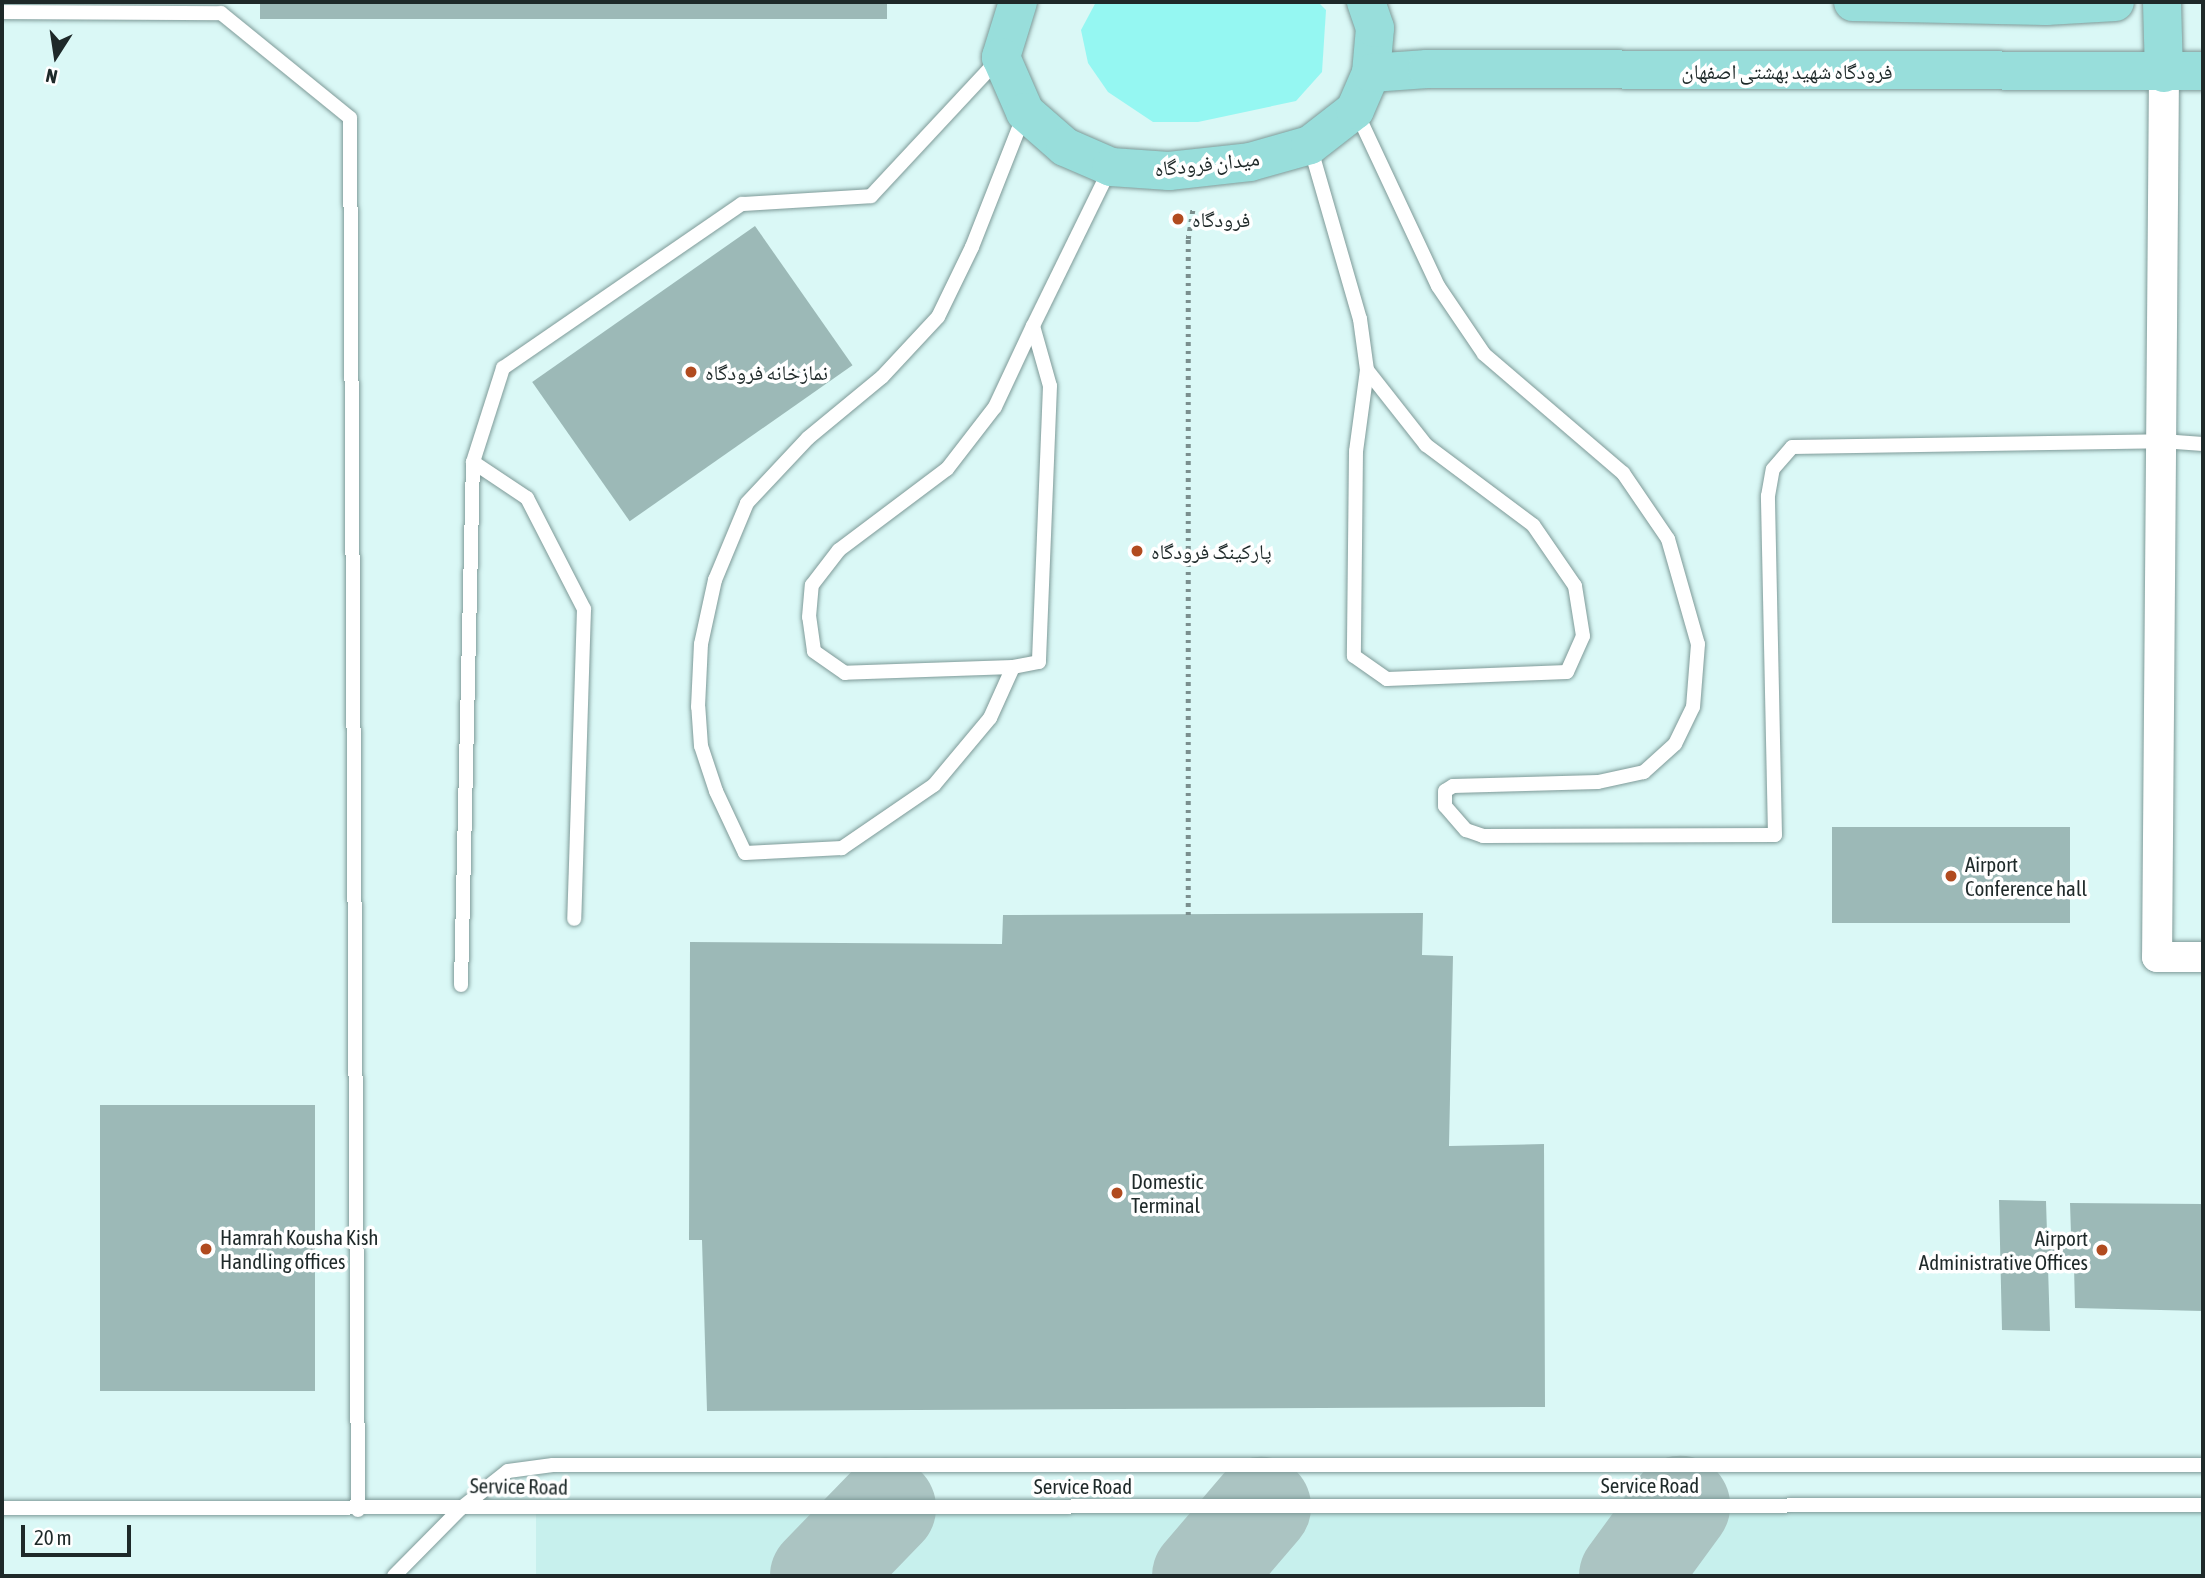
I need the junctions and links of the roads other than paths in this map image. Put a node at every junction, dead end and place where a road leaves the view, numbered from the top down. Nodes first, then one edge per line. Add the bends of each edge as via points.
1 (1018, 2) edge
2 (1366, 2) edge
3 (1853, 2) edge
4 (2115, 2) edge
5 (2162, 2) edge
6 (2, 12) edge
7 (1002, 57) junction
8 (2203, 71) edge
9 (1371, 73) junction
10 (2164, 74) junction
11 (1355, 110) junction
12 (1025, 112) junction
13 (1310, 145) junction
14 (1111, 167) junction
15 (1033, 326) junction
16 (1367, 370) junction
17 (2162, 441) junction
18 (2203, 444) edge
19 (473, 463) junction
20 (1013, 667) junction
21 (574, 919) dead end
22 (2203, 957) edge
23 (461, 985) dead end
24 (2203, 1465) edge
25 (2203, 1505) edge
26 (2, 1508) edge
27 (460, 1509) junction
28 (358, 1510) junction
29 (394, 1576) edge

1 - 7 main road
2 - 9 main road, میدان فرودگاه via 1375,27
3 - 4 main road via 2046,6
5 - 10 main road
6 - 28 lane via 221,13 350,118
7 - 12 main road, میدان فرودگاه
7 - 19 lane via 871,196 742,204 503,368
8 - 10 main road, فرودگاه شهید بهشتی اصفهان
9 - 10 main road, فرودگاه شهید بهشتی اصفهان via 1427,69
9 - 11 main road, میدان فرودگاه
10 - 17 street
11 - 13 main road, میدان فرودگاه
11 - 17 lane via 1438,286 1484,354 1623,473 1668,539 1698,644 1693,707 1675,744 1644,772 1598,782 1452,786 1445,792 1445,806 1466,830 1483,836 1775,835 1768,496 1773,469 1792,447
12 - 14 main road, میدان فرودگاه via 1065,147
12 - 20 lane via 972,247 938,317 882,377 808,438 747,503 715,580 701,644 701,746 745,853 842,848 934,785 990,718
13 - 14 main road, میدان فرودگاه via 1250,162 1169,171
13 - 16 lane via 1360,319
14 - 15 lane
15 - 20 lane via 1050,386 1039,662
15 - 20 lane via 995,407 955,459 839,550 812,585 809,617 814,650 845,673
16 - 16 lane via 1356,451 1354,656 1387,679 1567,672 1583,636 1575,586 1533,525 1426,445 1397,414
17 - 18 lane
17 - 22 street via 2157,957
19 - 21 lane via 527,498 584,609
19 - 23 lane
24 - 27 lane, Service Road via 553,1465 508,1471
25 - 27 lane, Service Road
26 - 28 lane
27 - 28 lane
27 - 29 lane

